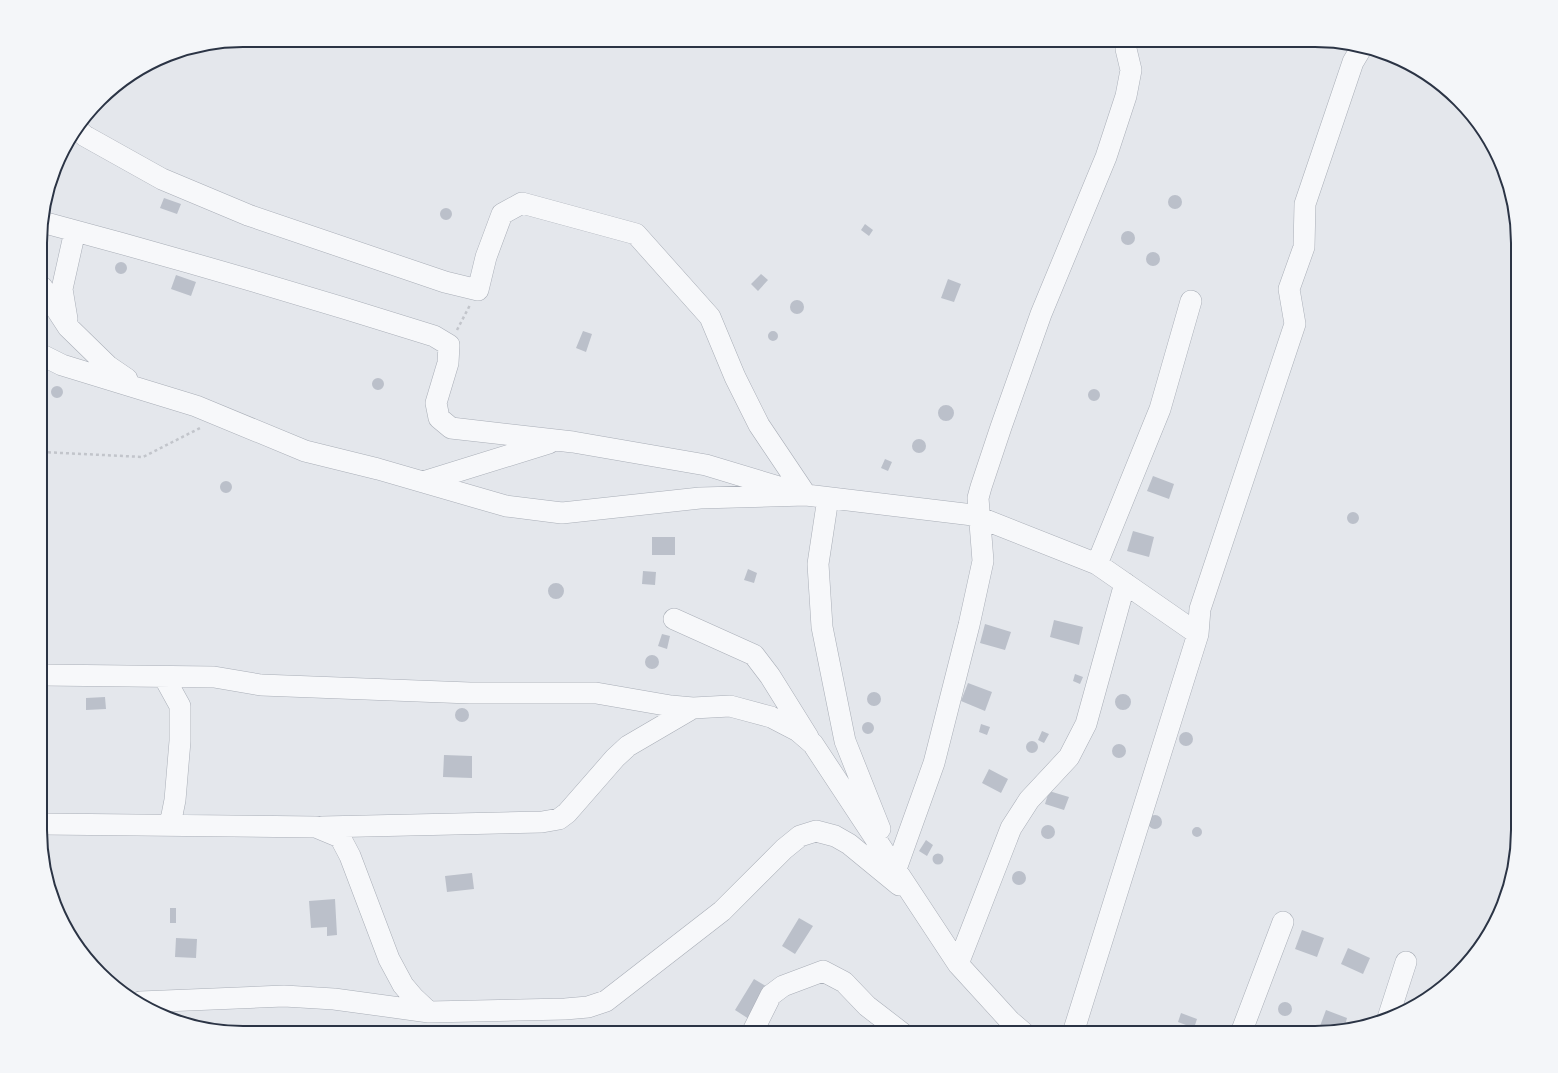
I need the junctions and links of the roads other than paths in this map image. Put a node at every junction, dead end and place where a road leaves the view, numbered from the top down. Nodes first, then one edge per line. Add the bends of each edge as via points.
1 (1126, 47) edge
2 (1359, 52) edge
3 (81, 133) edge
4 (48, 224) edge
5 (75, 231) junction
6 (47, 294) edge
7 (1191, 301) dead end
8 (68, 327) junction
9 (47, 354) edge
10 (47, 358) edge
11 (62, 365) junction
12 (145, 390) junction
13 (557, 441) junction
14 (423, 482) junction
15 (806, 495) junction
16 (828, 498) junction
17 (979, 517) junction
18 (1097, 564) junction
19 (1125, 583) junction
20 (674, 619) dead end
21 (1198, 634) junction
22 (47, 675) edge
23 (164, 677) junction
24 (693, 708) junction
25 (813, 744) junction
26 (47, 824) edge
27 (170, 825) junction
28 (316, 827) junction
29 (898, 866) junction
30 (914, 896) junction
31 (1283, 922) dead end
32 (1406, 962) dead end
33 (958, 964) junction
34 (148, 1002) edge
35 (1390, 1011) edge
36 (429, 1012) junction
37 (756, 1026) edge
38 (893, 1026) edge
39 (1016, 1026) edge
40 (1075, 1026) edge
41 (1244, 1026) edge

1 - 17 street via 1131,70 1126,96 1106,157 1041,314 1003,419 978,498
2 - 21 street via 1353,62 1305,204 1304,247 1289,289 1295,324 1200,609
3 - 15 street via 162,179 248,215 445,282 478,290 486,257 502,214 522,203 636,234 710,317 735,377 759,425
4 - 5 street
5 - 8 street via 62,289
5 - 13 street via 254,280 434,336 449,345 448,363 436,403 440,418 451,428
6 - 8 street
7 - 18 street via 1160,409
8 - 12 street via 108,366
9 - 11 street
10 - 11 street
11 - 12 street
12 - 14 street via 196,406 305,451 378,468
13 - 14 street
13 - 15 street via 706,465
14 - 15 street via 506,506 562,513 700,498
15 - 16 street
16 - 17 street
16 - 29 street via 818,564 824,635 845,741
17 - 18 street
17 - 29 street via 983,562 969,624 934,764
18 - 19 street
19 - 21 street
19 - 33 street via 1086,724 1069,757 1029,800 1011,828
20 - 25 street via 754,655
21 - 40 street
22 - 23 street
23 - 24 street via 214,677 260,685 470,693 596,693
23 - 27 street via 180,706 180,741 175,800
24 - 25 street via 730,706 771,717 798,731
24 - 28 street via 628,746 559,819 542,822
25 - 29 street
26 - 27 street
27 - 28 street
28 - 36 street via 340,837 350,856 389,959 403,985
29 - 30 street
30 - 33 street
30 - 36 street via 849,844 835,836 816,832 800,836 722,911 606,1001 588,1007 565,1010
31 - 41 street
32 - 35 street
33 - 39 street
34 - 36 street via 284,996 334,999
37 - 38 street via 771,995 783,986 823,971 844,982 867,1006

